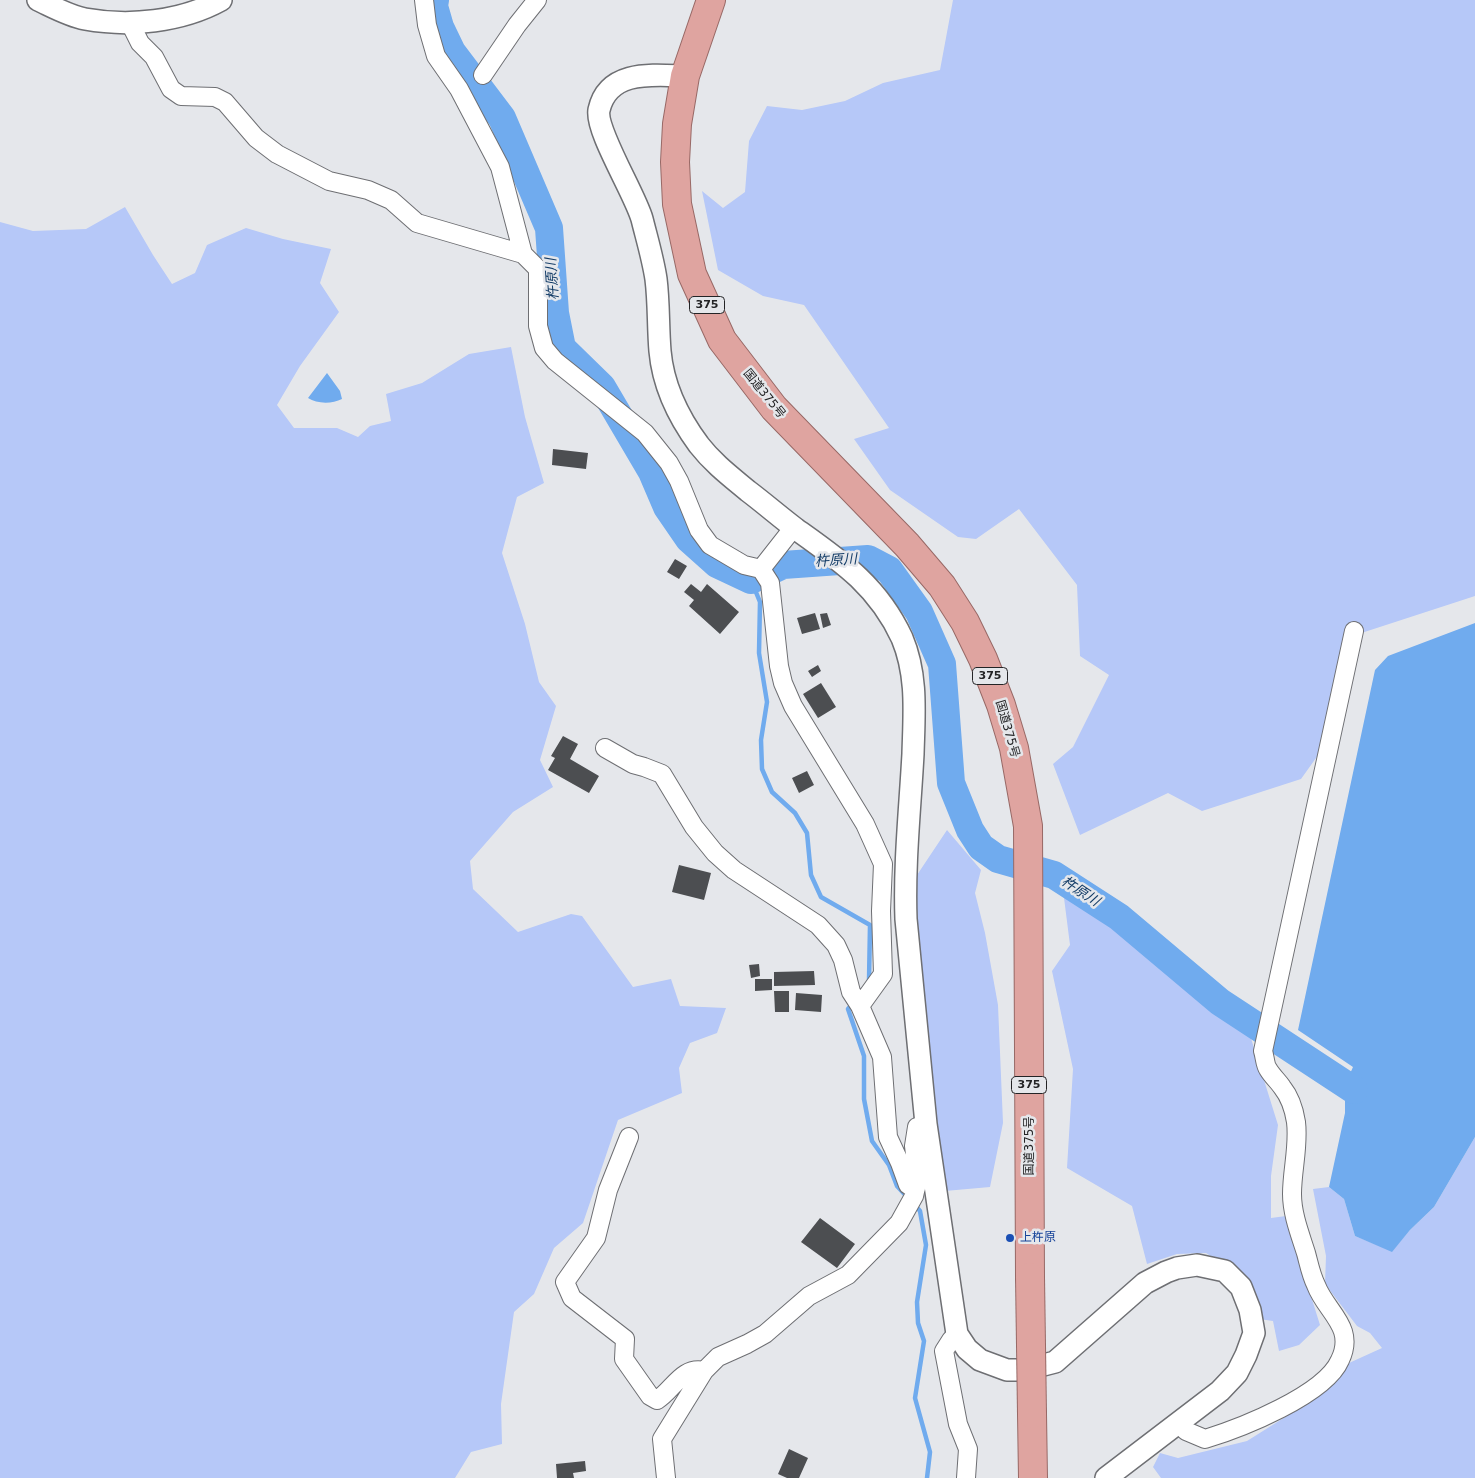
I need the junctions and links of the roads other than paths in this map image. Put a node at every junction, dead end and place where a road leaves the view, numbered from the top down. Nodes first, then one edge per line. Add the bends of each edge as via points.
1 (38, 0) edge
2 (221, 0) edge
3 (424, 0) edge
4 (537, 0) edge
5 (711, 0) edge
6 (130, 23) junction
7 (483, 75) dead end
8 (686, 76) junction
9 (524, 254) junction
10 (794, 527) junction
11 (761, 569) junction
12 (1354, 631) dead end
13 (605, 748) dead end
14 (855, 999) junction
15 (926, 1124) junction
16 (629, 1137) dead end
17 (912, 1197) junction
18 (957, 1334) junction
19 (704, 1371) junction
20 (1178, 1422) junction
21 (666, 1478) edge
22 (966, 1478) edge
23 (1033, 1478) edge
24 (1106, 1478) edge

1 - 6 street via 84,19
2 - 6 street via 163,20
3 - 9 street via 436,56 459,89 500,167
4 - 7 street
5 - 8 highway, 国道375号 / 375
6 - 9 street via 171,89 181,96 216,97 225,102 256,138 277,154 329,181 368,190 391,200 417,223
8 - 10 street via 644,74 620,81 606,95 598,112 601,131 640,212 656,280 660,354 667,386 682,419 718,466
8 - 23 highway, 国道375号 / 375, bridge via 677,124 677,204 692,274 722,340 774,408 907,545 942,586 983,659 1014,748 1028,826
9 - 11 street via 538,268 538,326 544,348 555,361 644,433 669,463 699,530 710,545 744,565
10 - 11 street
10 - 15 street via 841,560 866,583 889,614 910,662 915,695 906,919
11 - 14 street via 770,583 783,683 793,706 866,824 883,864 883,974
12 - 20 street via 1263,1051 1267,1068 1292,1104 1296,1123 1293,1211 1316,1287 1342,1326 1345,1347 1340,1362 1325,1379 1301,1397 1237,1429 1205,1439 1186,1431
13 - 14 street via 633,764 662,774 694,827 715,853 734,870 818,925 836,945
14 - 17 street via 882,1057 888,1137
15 - 17 street via 917,1128 914,1146 918,1178
15 - 18 street
16 - 19 street via 608,1190 596,1238 565,1282 572,1298 625,1339 624,1359 650,1396 657,1400 680,1377 696,1369
17 - 19 street via 899,1223 848,1276 809,1296 765,1334 718,1357
18 - 20 street via 980,1360 1007,1370 1024,1370 1055,1362 1145,1283 1166,1272 1197,1265 1225,1271 1241,1287 1254,1333 1237,1374
18 - 22 street via 944,1352 958,1424 968,1449
19 - 21 street via 662,1439
20 - 24 street

